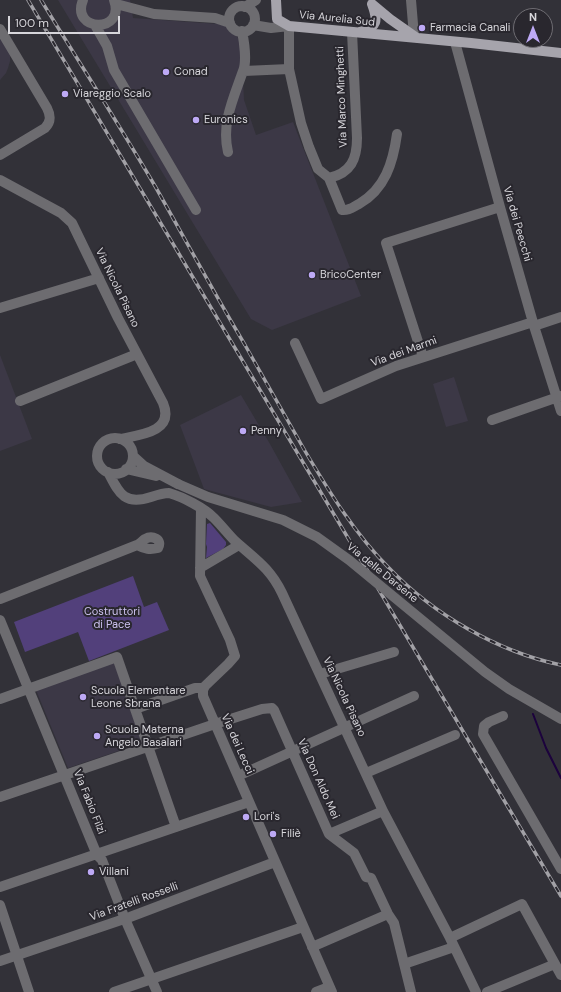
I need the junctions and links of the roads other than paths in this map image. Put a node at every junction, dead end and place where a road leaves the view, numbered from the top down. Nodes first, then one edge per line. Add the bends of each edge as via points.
1 (72, 0) edge
2 (256, 0) edge
3 (276, 0) edge
4 (411, 0) edge
5 (115, 2) edge
6 (370, 2) edge
7 (82, 3) edge
8 (245, 6) junction
9 (140, 12) junction
10 (231, 12) junction
11 (215, 18) junction
12 (111, 19) junction
13 (230, 23) junction
14 (95, 25) junction
15 (253, 25) junction
16 (289, 26) junction
17 (0, 29) edge
18 (242, 32) junction
19 (354, 33) junction
20 (416, 37) junction
21 (455, 42) junction
22 (107, 46) junction
23 (561, 53) edge
24 (289, 69) junction
25 (244, 71) junction
26 (397, 134) dead end
27 (228, 152) dead end
28 (0, 155) edge
29 (329, 178) junction
30 (1, 182) edge
31 (500, 207) junction
32 (196, 210) dead end
33 (99, 278) junction
34 (0, 308) edge
35 (561, 317) edge
36 (533, 324) junction
37 (295, 343) dead end
38 (137, 354) junction
39 (423, 357) junction
40 (559, 396) edge
41 (20, 401) dead end
42 (561, 411) edge
43 (492, 420) dead end
44 (148, 432) junction
45 (120, 439) junction
46 (132, 453) junction
47 (125, 470) junction
48 (108, 472) junction
49 (173, 482) junction
50 (123, 495) junction
51 (202, 508) junction
52 (240, 545) junction
53 (137, 546) dead end
54 (200, 568) junction
55 (0, 599) edge
56 (0, 620) edge
57 (394, 652) dead end
58 (320, 674) junction
59 (203, 688) junction
60 (28, 689) junction
61 (414, 696) dead end
62 (0, 699) edge
63 (135, 709) junction
64 (503, 716) dead end
65 (561, 719) edge
66 (214, 724) junction
67 (345, 728) junction
68 (455, 735) dead end
69 (148, 747) junction
70 (292, 752) junction
71 (366, 773) junction
72 (65, 776) junction
73 (238, 776) junction
74 (0, 798) edge
75 (250, 802) junction
76 (383, 811) junction
77 (176, 827) junction
78 (329, 834) junction
79 (97, 855) junction
80 (275, 862) junction
81 (561, 869) edge
82 (0, 887) edge
83 (0, 904) edge
84 (388, 914) junction
85 (125, 918) junction
86 (303, 927) junction
87 (452, 942) junction
88 (312, 947) junction
89 (17, 955) junction
90 (0, 961) edge
91 (404, 964) junction
92 (555, 964) junction
93 (561, 975) edge
94 (151, 979) junction
95 (330, 990) edge
96 (29, 992) edge
97 (114, 992) edge
98 (157, 992) edge
99 (316, 992) edge
100 (411, 992) edge
101 (476, 992) edge
102 (487, 992) edge

1 - 7 street
2 - 8 street
3 - 16 main road via 277,19
4 - 20 street
5 - 9 street
5 - 12 street
6 - 19 main road via 376,16 375,23 370,28
6 - 20 main road, Via Aurelia Sud
7 - 14 street via 81,12 84,18
8 - 10 street
8 - 15 street via 254,13
9 - 11 street
9 - 12 street via 124,13
10 - 11 street
10 - 13 street
11 - 13 street
12 - 14 street via 101,25
12 - 22 street
13 - 18 street
14 - 22 street
15 - 16 street, Via Aurelia Sud via 271,28
15 - 18 street via 249,30
16 - 19 main road, Via Aurelia Sud
16 - 24 street
17 - 28 street via 50,117 45,128
18 - 25 street
19 - 20 main road, Via Aurelia Sud
19 - 29 street, Via Marco Minghetti via 356,150 353,162 346,171
20 - 21 main road, Via Aurelia Sud
21 - 23 main road, Via Aurelia Sud
21 - 31 street, Via dei Peecchi
22 - 32 street via 114,70
24 - 25 street
24 - 29 street via 309,147 318,169
25 - 27 street via 227,119
26 - 29 street via 395,151 386,174 380,186 365,200 348,210 342,210
30 - 33 street, Via Nicola Pisano via 68,219 76,228
31 - 36 street, Via dei Peecchi
31 - 39 street via 386,243
33 - 34 street
33 - 38 street, Via Nicola Pisano
35 - 36 street, Via dei Marmi
36 - 39 street, Via dei Marmi
36 - 40 street, Via dei Peecchi
37 - 39 street, Via dei Marmi via 322,399 396,366
38 - 41 street
38 - 44 street, Via Nicola Pisano via 163,403 166,415 162,424
40 - 42 street, Via dei Peecchi
40 - 43 street
44 - 45 street, Via Nicola Pisano
44 - 46 street, Via Nicola Pisano
45 - 46 street via 128,444
45 - 48 street, Via Nicola Pisano via 106,441 98,451 99,463
46 - 47 street, Via Nicola Pisano via 131,463
46 - 49 street, Via delle Darsene via 141,463
47 - 48 street via 116,474
47 - 49 street, Via delle Darsene
47 - 50 street, Via Nicola Pisano via 121,485
48 - 50 street, Via Nicola Pisano
49 - 65 street, Via delle Darsene, bridge via 283,520 317,537 349,560 485,672
50 - 51 street, Via Nicola Pisano via 138,501 169,493
51 - 52 street, Via Nicola Pisano
51 - 54 street
52 - 54 street
52 - 58 street, Via Nicola Pisano via 268,570 275,580
53 - 55 street
54 - 59 street via 201,578 235,656
56 - 60 street, Via Fabio Filzi
57 - 58 street
58 - 67 street, Via Nicola Pisano
59 - 63 street via 195,688
59 - 66 street, Via dei Lecci via 203,696
60 - 62 street
60 - 63 street via 117,657
60 - 72 street, Via Fabio Filzi
61 - 67 street
63 - 69 street
64 - 81 street via 484,726 483,734
66 - 69 street
66 - 70 street, Via Don Aldo Mei via 271,708
66 - 73 street, Via dei Lecci
67 - 70 street
67 - 71 street, Via Nicola Pisano
68 - 71 street
69 - 72 street
69 - 77 street
70 - 73 street
70 - 78 street, Via Don Aldo Mei
71 - 76 street, Via Nicola Pisano
72 - 74 street
72 - 79 street, Via Fabio Filzi
73 - 75 street, Via dei Lecci
75 - 77 street
75 - 80 street, Via dei Lecci
76 - 78 street
76 - 87 street, Via Nicola Pisano
77 - 79 street
78 - 84 street, Via Don Aldo Mei via 354,853 366,877 371,878
79 - 82 street
79 - 85 street, Via Fabio Filzi via 102,860
80 - 85 street, Via Fratelli Rosselli
80 - 86 street, Via dei Lecci
83 - 89 street
84 - 88 street
84 - 91 street, Via Don Aldo Mei via 394,924
85 - 89 street, Via Fratelli Rosselli
85 - 94 street, Via Fabio Filzi
86 - 88 street, Via dei Lecci
86 - 94 street
87 - 91 street
87 - 92 street via 522,904
87 - 101 street, Via Nicola Pisano
88 - 95 street, Via dei Lecci
89 - 90 street, Via Fratelli Rosselli
89 - 96 street
91 - 100 street, Via Don Aldo Mei
92 - 93 street
92 - 102 street
94 - 97 street
94 - 98 street, Via Fabio Filzi
95 - 99 street

